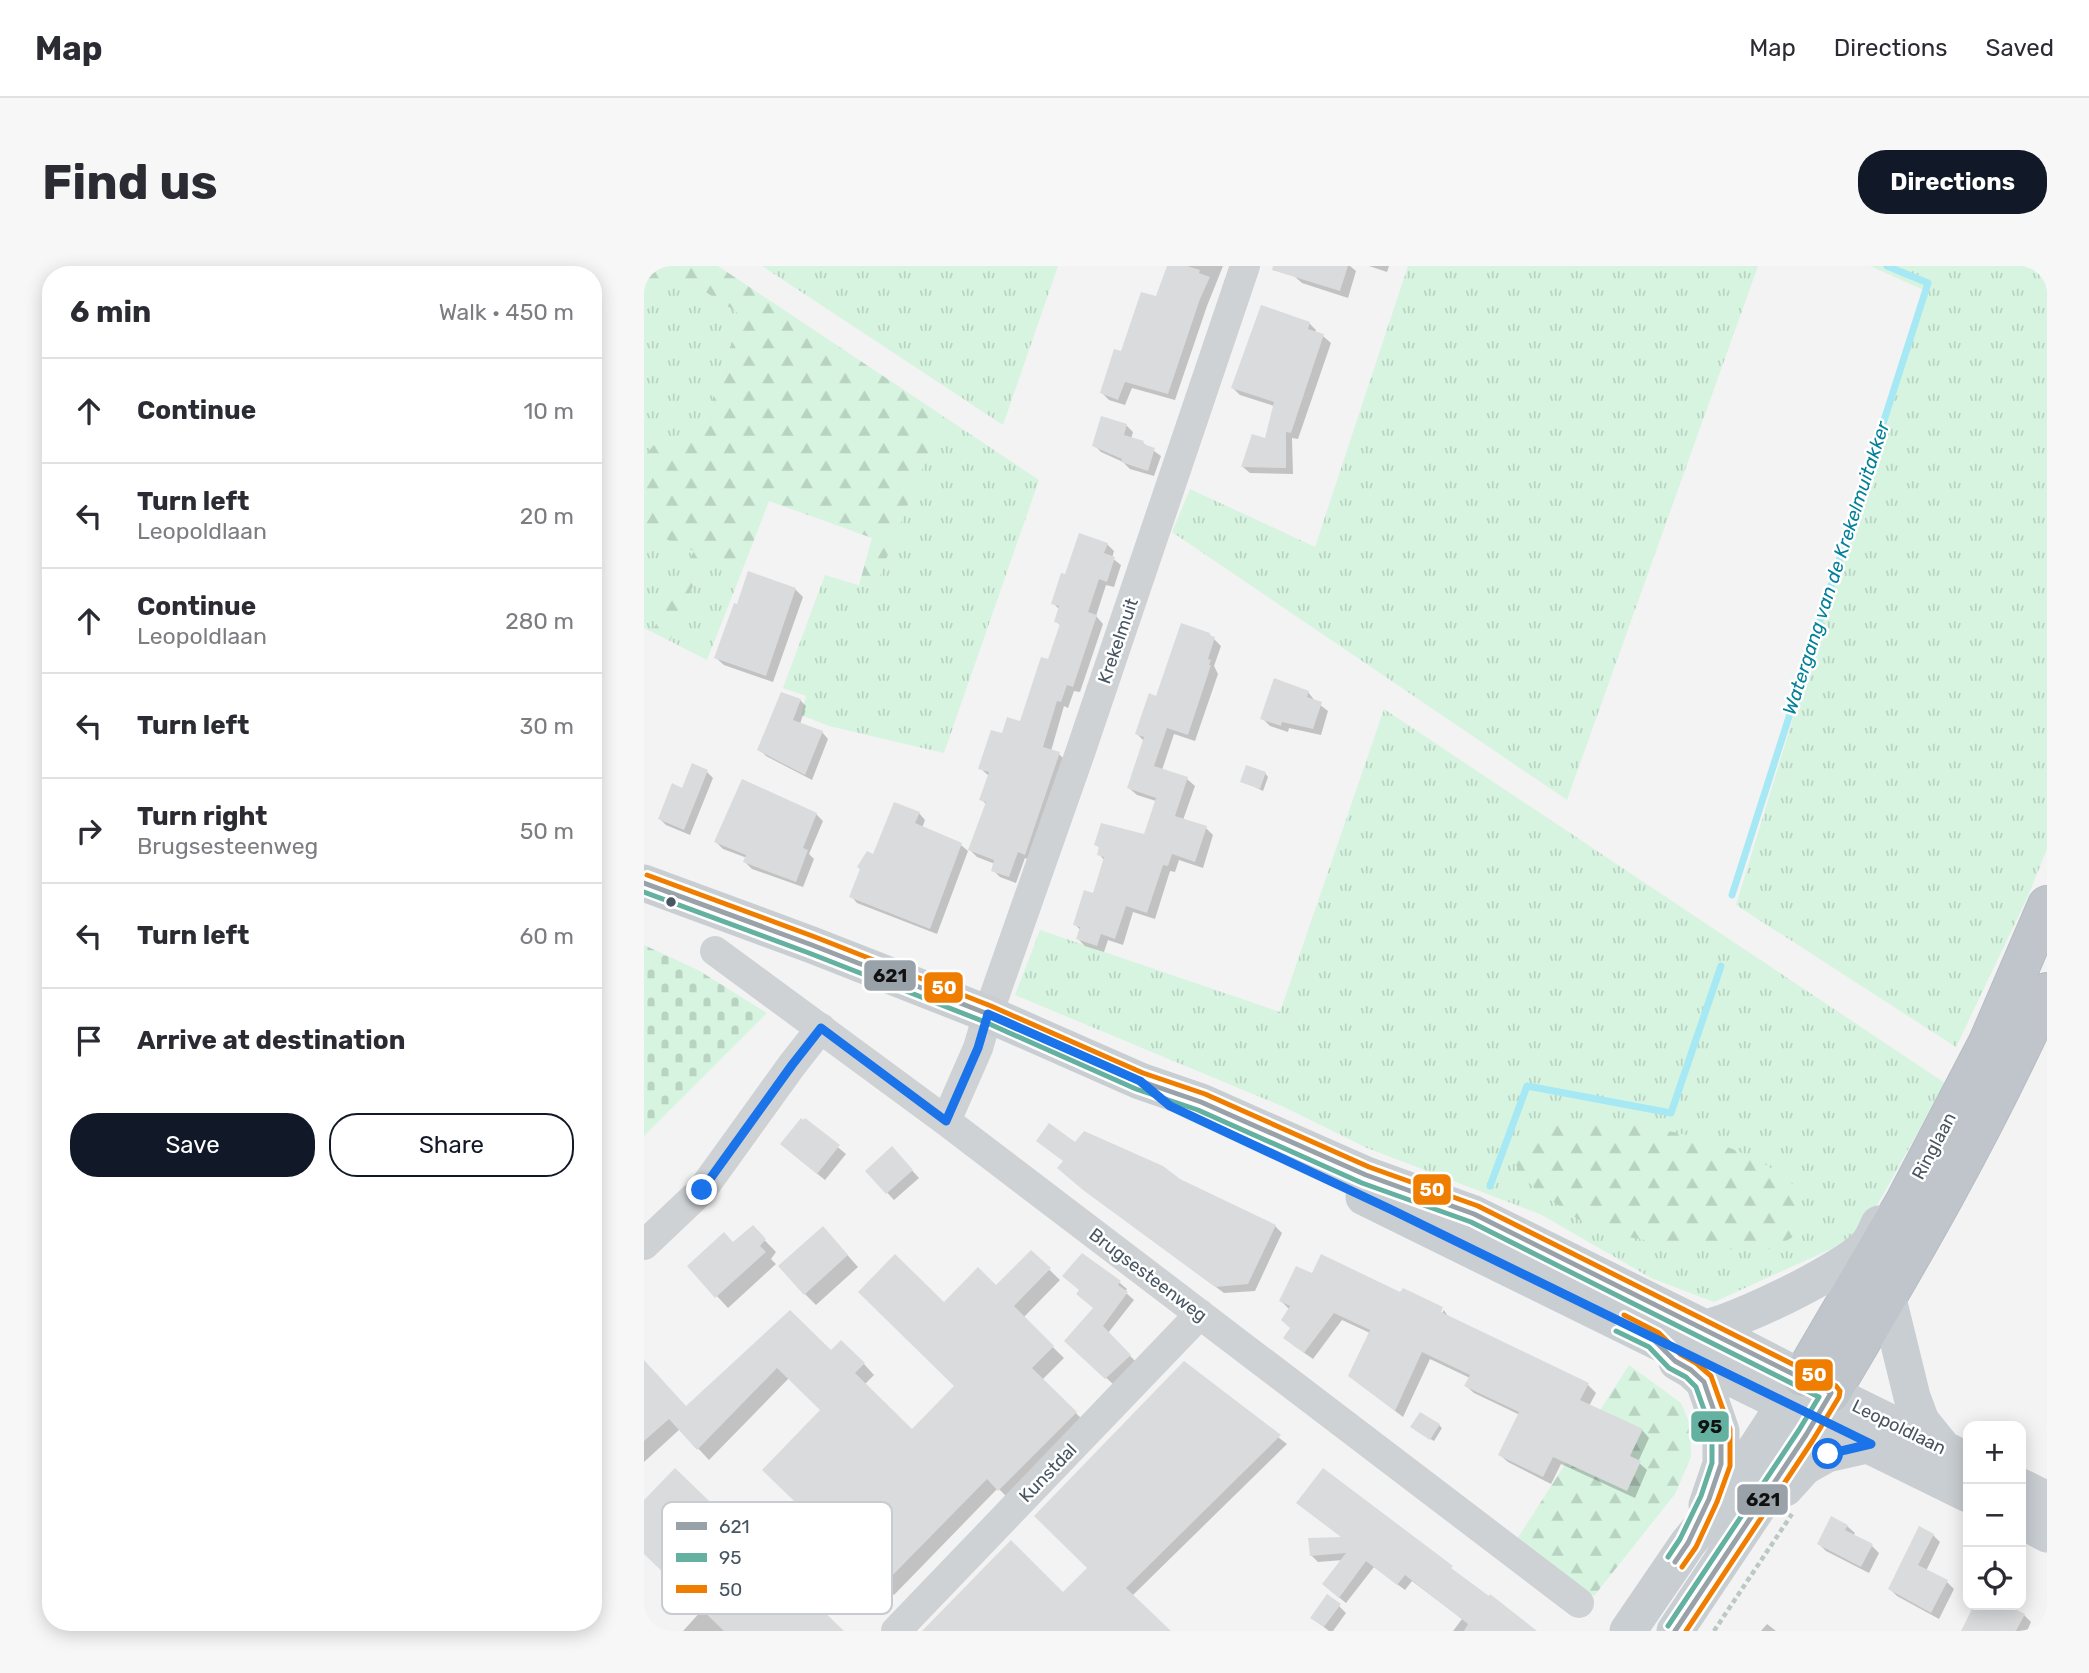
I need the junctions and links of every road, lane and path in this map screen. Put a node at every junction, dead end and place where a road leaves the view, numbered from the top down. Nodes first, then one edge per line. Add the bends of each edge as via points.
1 (1245, 266) edge
2 (644, 883) edge
3 (2047, 905) edge
4 (715, 951) dead end
5 (2047, 992) edge
6 (988, 1014) junction
7 (821, 1028) junction
8 (1140, 1081) junction
9 (946, 1121) junction
10 (1905, 1201) junction
11 (644, 1245) edge
12 (1888, 1299) junction
13 (1200, 1314) junction
14 (1706, 1328) junction
15 (1654, 1340) junction
16 (1809, 1398) junction
17 (1871, 1444) junction
18 (1956, 1455) edge
19 (2026, 1490) edge
20 (1963, 1491) edge
21 (2047, 1500) edge
22 (1776, 1509) junction
23 (2026, 1523) edge
24 (2047, 1534) edge
25 (1688, 1543) junction
26 (1579, 1603) dead end
27 (896, 1631) edge
28 (1628, 1631) edge
29 (1675, 1631) edge
30 (1714, 1631) edge

1 - 6 street, Krekelmuit
2 - 6 main road, Leopoldlaan
3 - 10 highway, Ringlaan via 1988,1042
4 - 7 street, Brugsesteenweg
5 - 12 highway, Ringlaan via 1963,1166
6 - 8 main road, Leopoldlaan
6 - 9 street, Krekelmuit
7 - 9 street, Brugsesteenweg
7 - 11 street via 702,1190
8 - 14 main road, Leopoldlaan via 1188,1097 1366,1175 1474,1214
8 - 15 main road, Leopoldlaan via 1170,1106
9 - 13 street, Brugsesteenweg
10 - 14 main road via 1887,1210 1868,1244 1850,1261 1743,1316
10 - 16 highway, Ringlaan
12 - 16 highway, Ringlaan
12 - 18 main road via 1921,1421
13 - 26 street, Brugsesteenweg
13 - 27 street, Kunstdal
14 - 16 main road, Leopoldlaan
15 - 16 main road, Leopoldlaan
15 - 25 main road via 1704,1382 1721,1431 1721,1464
16 - 17 main road, Leopoldlaan
16 - 18 main road, Leopoldlaan
16 - 22 main road, Ringlaan
16 - 25 main road, Ringlaan
17 - 20 main road, Leopoldlaan
17 - 22 main road via 1828,1454 1804,1466
19 - 21 main road
22 - 29 main road, Ringlaan
22 - 30 path
23 - 24 main road
25 - 28 main road, Ringlaan

